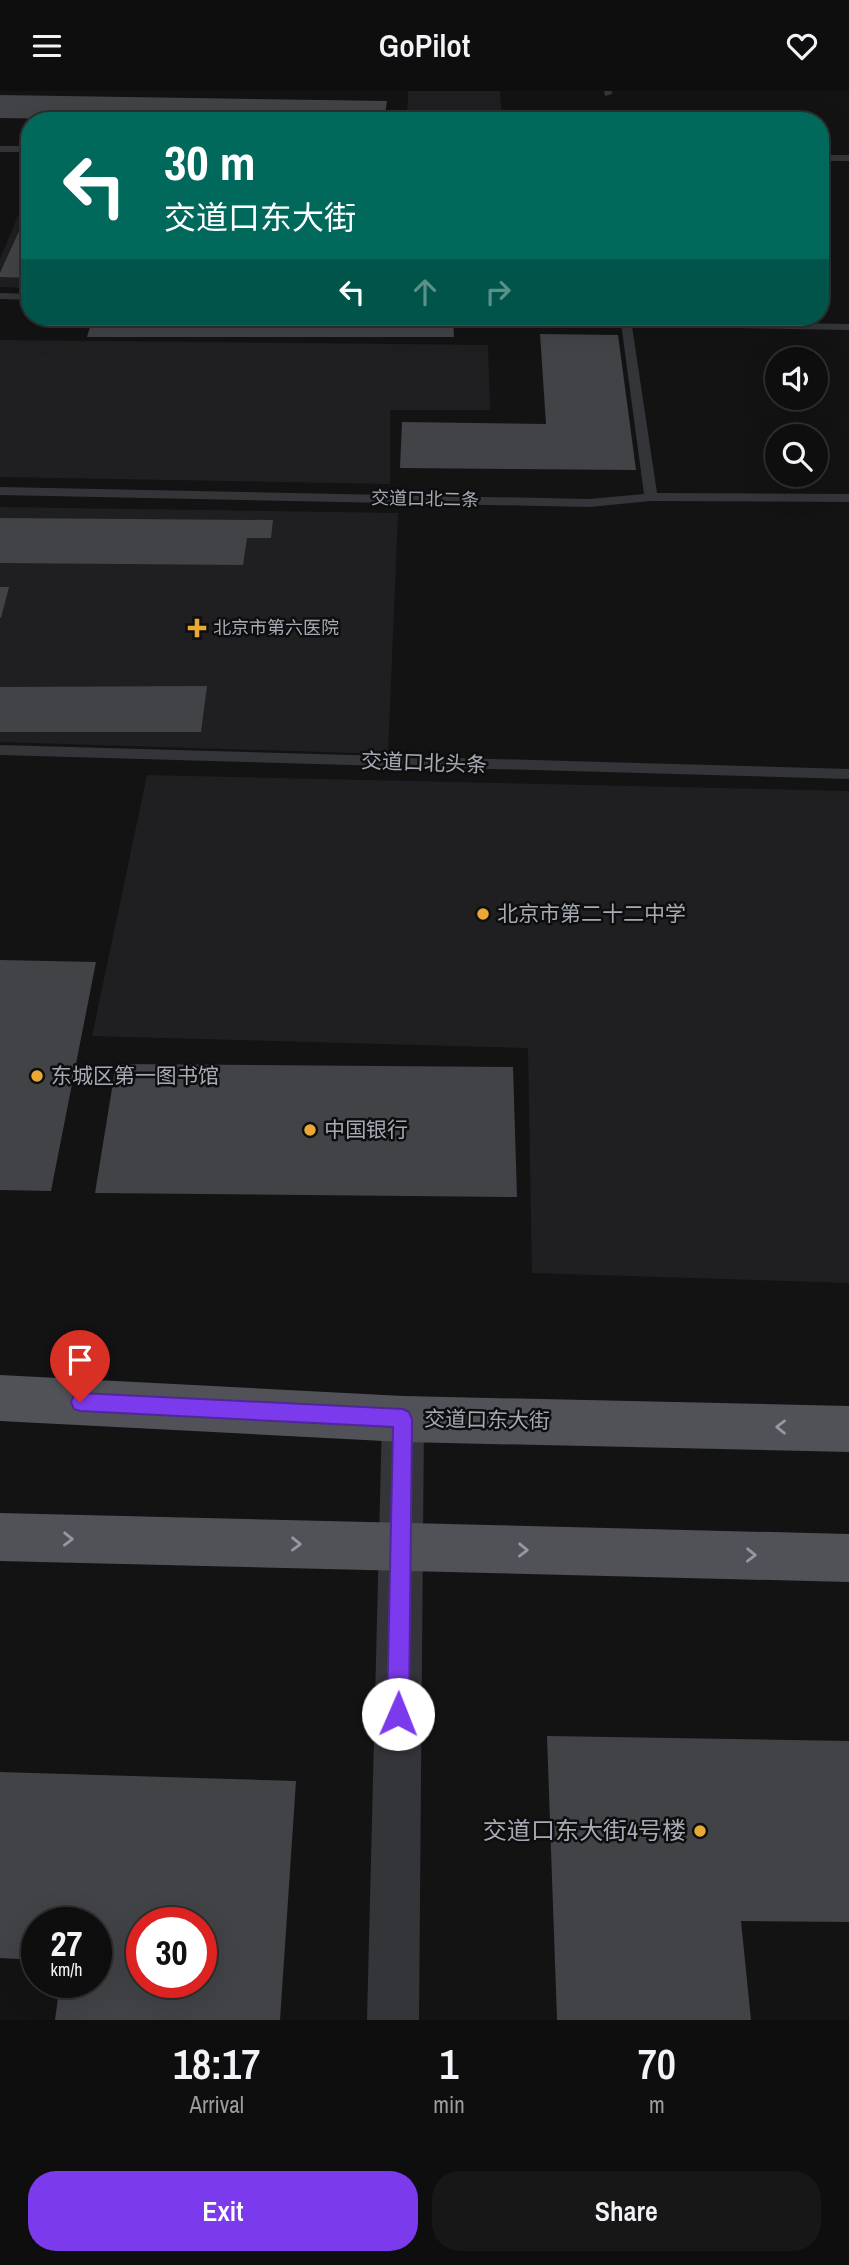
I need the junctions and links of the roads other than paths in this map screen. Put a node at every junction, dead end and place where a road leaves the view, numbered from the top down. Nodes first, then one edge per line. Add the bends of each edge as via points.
1 (0, 149) edge
2 (21, 149) edge
3 (829, 158) edge
4 (849, 158) edge
5 (0, 296) edge
6 (21, 297) edge
7 (624, 326) edge
8 (817, 326) edge
9 (849, 327) edge
10 (0, 491) edge
11 (651, 497) junction
12 (849, 499) edge
13 (0, 750) edge
14 (849, 774) edge
15 (0, 1398) edge
16 (403, 1419) junction
17 (849, 1429) edge
18 (0, 1537) edge
19 (401, 1547) junction
20 (849, 1557) edge
21 (393, 2020) edge

1 - 2 lane
3 - 4 lane
5 - 6 lane
7 - 11 lane
8 - 9 lane
10 - 11 lane, 交道口北二条 via 589,503
11 - 12 lane, 交道口北二条
13 - 14 lane, 交道口北头条
15 - 16 main road, 交道口东大街
17 -> 16 main road, 交道口东大街
16 - 19 street
18 -> 19 main road
19 -> 20 main road
19 - 21 street

